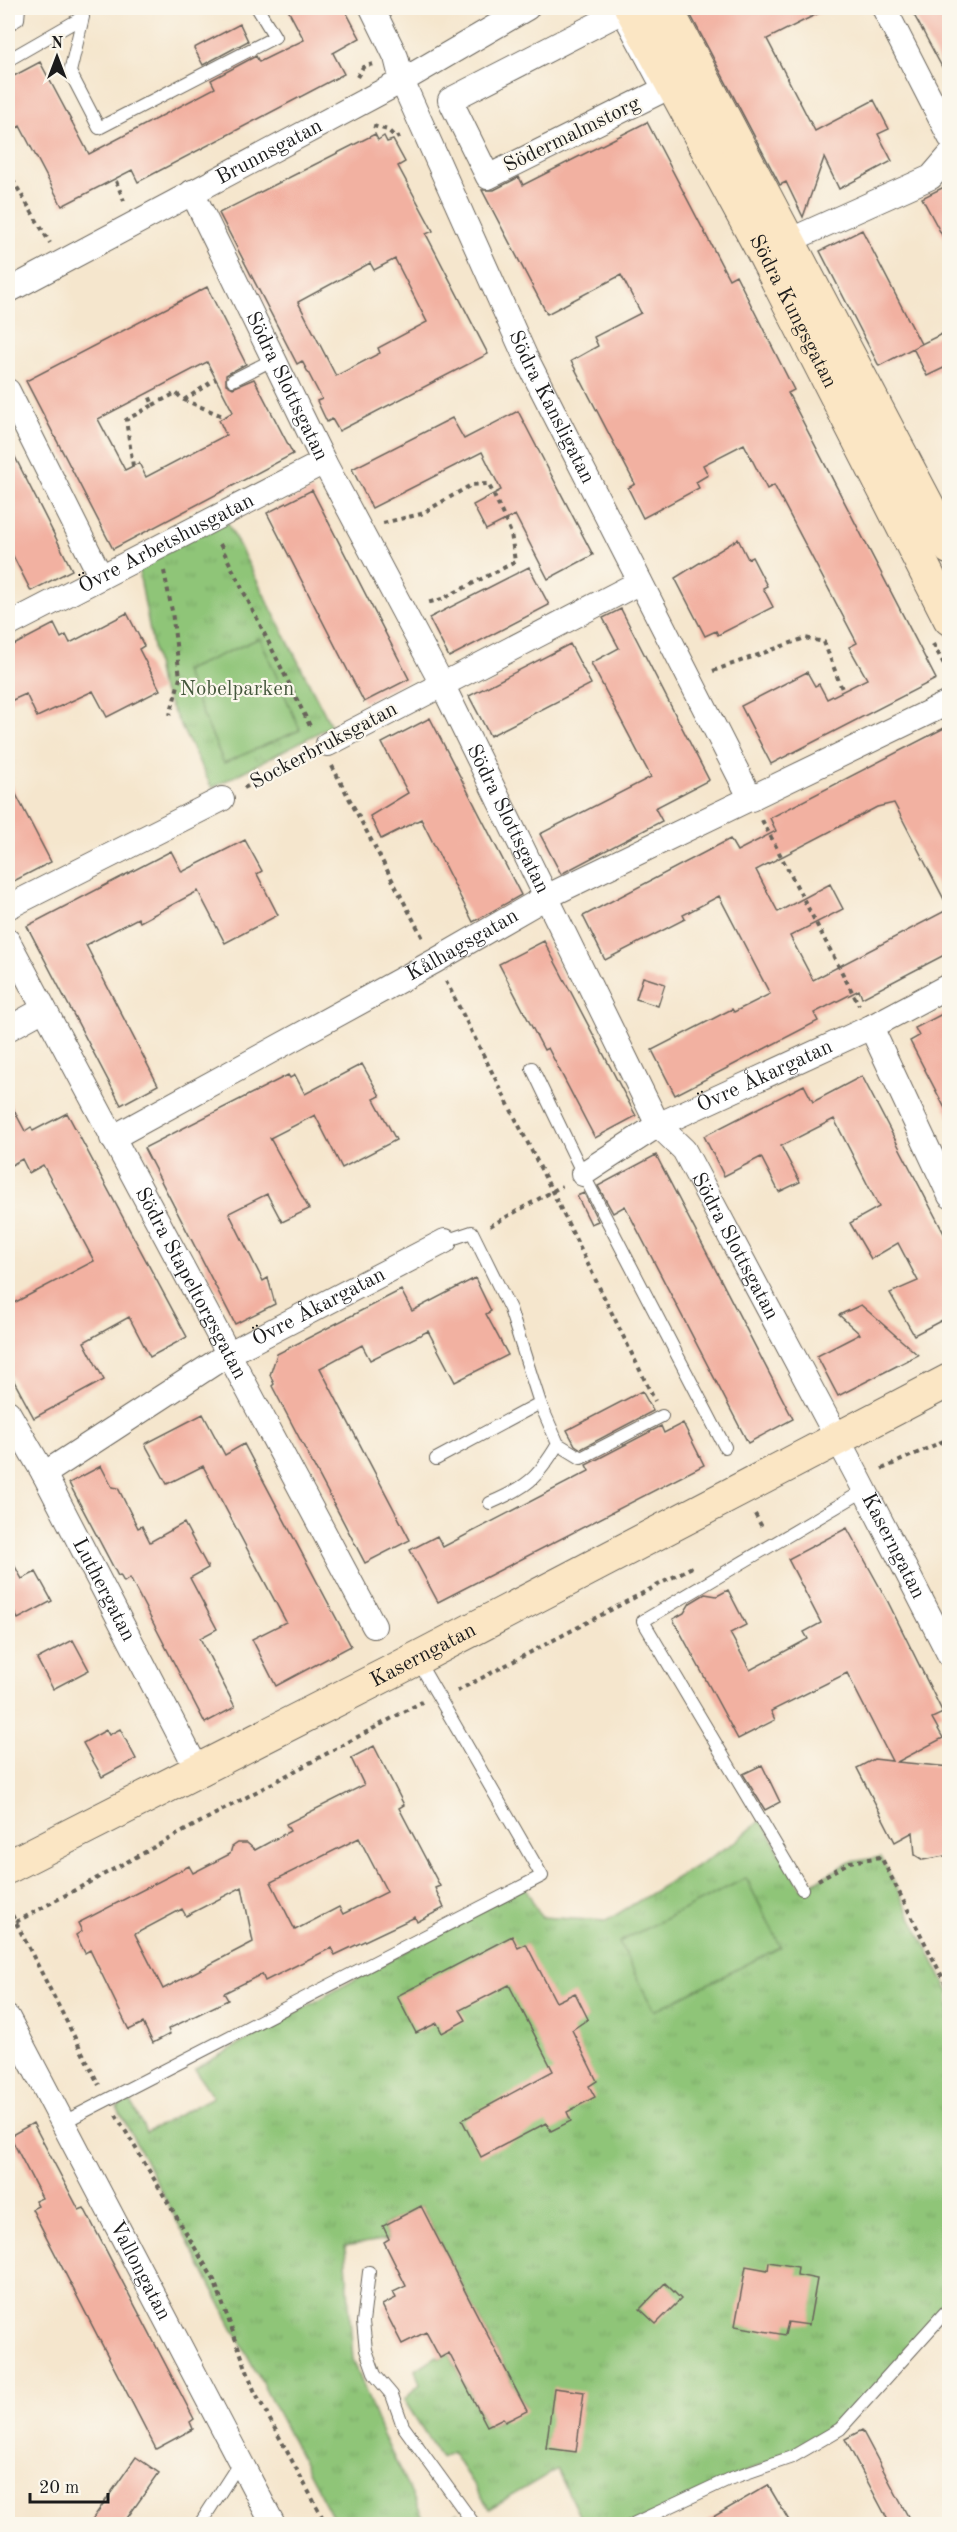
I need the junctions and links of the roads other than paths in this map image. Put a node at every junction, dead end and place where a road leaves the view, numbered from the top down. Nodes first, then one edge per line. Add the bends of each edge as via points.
1 (19, 8) edge
2 (259, 8) edge
3 (372, 8) edge
4 (527, 8) edge
5 (631, 8) edge
6 (666, 8) edge
7 (884, 8) edge
8 (80, 12) edge
9 (8, 25) edge
10 (8, 60) edge
11 (402, 81) junction
12 (665, 89) joint
13 (950, 137) edge
14 (950, 155) edge
15 (192, 192) junction
16 (804, 234) dead end
17 (8, 291) edge
18 (274, 358) junction
19 (226, 378) road end
20 (8, 391) edge
21 (324, 462) junction
22 (950, 548) edge
23 (101, 577) junction
24 (640, 582) junction
25 (950, 619) edge
26 (8, 625) edge
27 (442, 684) junction
28 (950, 702) edge
29 (328, 744) road end
30 (222, 799) road end
31 (750, 799) junction
32 (546, 897) junction
33 (8, 907) edge
34 (8, 940) edge
35 (950, 985) edge
36 (44, 1009) junction
37 (871, 1027) junction
38 (8, 1029) edge
39 (532, 1068) dead end
40 (658, 1125) junction
41 (112, 1138) junction
42 (583, 1174) junction
43 (950, 1196) edge
44 (445, 1241) joint
45 (228, 1354) junction
46 (950, 1380) edge
47 (540, 1403) junction
48 (8, 1412) edge
49 (662, 1416) road end
50 (837, 1437) junction
51 (558, 1444) junction
52 (725, 1447) dead end
53 (17, 1452) edge
54 (436, 1459) dead end
55 (44, 1474) junction
56 (862, 1484) junction
57 (490, 1503) dead end
58 (374, 1626) dead end
59 (950, 1656) edge
60 (416, 1658) junction
61 (198, 1771) junction
62 (8, 1867) edge
63 (802, 1889) road end
64 (10, 2035) edge
65 (62, 2122) junction
66 (369, 2272) dead end
67 (950, 2307) edge
68 (240, 2462) junction
69 (200, 2524) edge
70 (273, 2524) edge
71 (474, 2524) edge
72 (633, 2524) edge

1 - 9 lane via 18,19
2 - 8 lane via 275,37 99,128 70,72
3 - 11 street, Södra Kansligatan via 396,57
4 - 11 street, Brunnsgatan
5 - 25 street, Södra Kungsgatan via 763,252
6 - 22 street, Södra Kungsgatan
7 - 13 street
8 - 10 lane
11 - 15 street, Brunnsgatan
11 - 24 street, Södra Kansligatan via 526,358
12 - 12 street, Södermalmstorg via 488,177 450,100 623,11
14 - 16 street via 931,177
15 - 17 street, Brunnsgatan
15 - 18 street, Södra Slottsgatan
18 - 19 lane
18 - 21 street, Södra Slottsgatan
20 - 23 street
21 - 23 street, Övre Arbetshusgatan
21 - 27 street, Södra Slottsgatan
23 - 26 street, Övre Arbetshusgatan
24 - 27 street, Sockerbruksgatan
24 - 31 street, Södra Kansligatan
27 - 29 street, Sockerbruksgatan
27 - 32 street, Södra Slottsgatan
28 - 31 street, Kålhagsgatan
30 - 33 street
31 - 32 street, Kålhagsgatan
32 - 40 street, Södra Slottsgatan
32 - 41 street, Kålhagsgatan
34 - 36 street, Södra Stapeltorgsgatan
35 - 37 street, Övre Åkargatan
36 - 38 street
36 - 41 street, Södra Stapeltorgsgatan
37 - 40 street, Övre Åkargatan
37 - 43 street
39 - 42 lane
40 - 42 street, Övre Åkargatan
40 - 50 street, Södra Slottsgatan via 684,1150
41 - 45 street, Södra Stapeltorgsgatan
42 - 52 lane
44 - 45 street, Övre Åkargatan
44 - 47 lane via 472,1232 510,1309
45 - 55 street, Övre Åkargatan
45 - 58 street, Södra Stapeltorgsgatan
46 - 50 street, Kaserngatan
47 - 51 lane
47 - 54 lane
48 - 53 street, Luthergatan
49 - 51 lane via 581,1458
50 - 56 street, Kaserngatan
50 - 60 street, Kaserngatan
51 - 57 lane via 545,1466 522,1489
53 - 55 street, Luthergatan
55 - 61 street, Luthergatan
56 - 59 street, Kaserngatan
56 - 63 lane via 644,1621
60 - 61 street, Kaserngatan
60 - 65 lane via 542,1876
61 - 62 street, Kaserngatan
64 - 65 street, Vallongatan
65 - 68 street, Vallongatan
66 - 71 lane via 363,2322 366,2350 375,2374 392,2395 404,2426
67 - 72 lane via 840,2429 792,2457 729,2479
68 - 69 lane
68 - 70 street, Vallongatan

